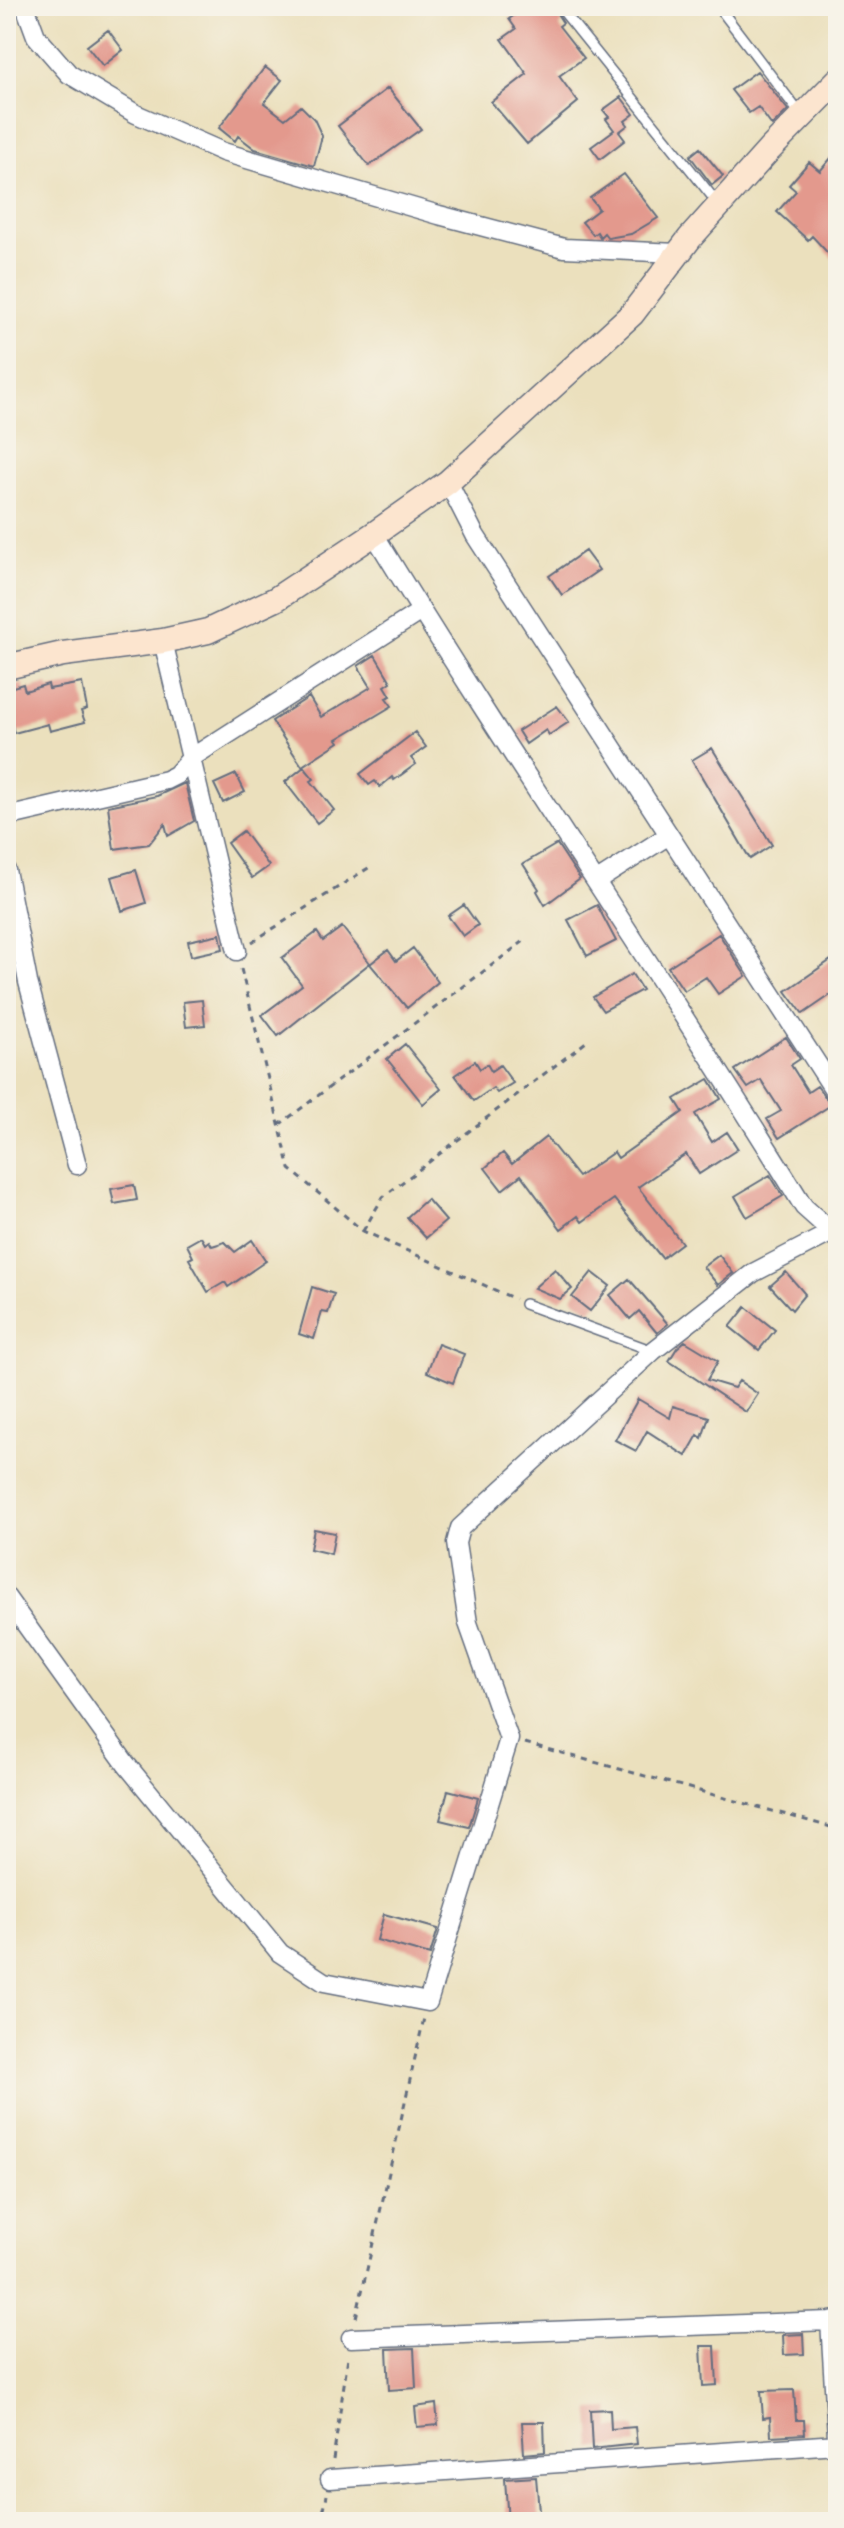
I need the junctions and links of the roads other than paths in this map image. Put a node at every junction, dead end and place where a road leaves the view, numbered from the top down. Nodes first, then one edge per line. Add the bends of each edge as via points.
1 (25, 6) edge
2 (559, 6) edge
3 (718, 6) edge
4 (838, 80) edge
5 (802, 117) junction
6 (719, 205) junction
7 (678, 253) junction
8 (448, 482) junction
9 (374, 534) junction
10 (421, 611) junction
11 (163, 641) junction
12 (6, 667) edge
13 (191, 758) junction
14 (6, 817) edge
15 (669, 835) junction
16 (6, 870) edge
17 (597, 881) junction
18 (237, 951) road end
19 (838, 1096) edge
20 (77, 1165) dead end
21 (835, 1230) edge
22 (525, 1304) road end
23 (653, 1351) junction
24 (10, 1606) edge
25 (834, 2320) edge
26 (351, 2338) road end
27 (837, 2448) edge
28 (330, 2479) road end

1 - 7 street via 36,36 69,74 136,114 223,152 564,248
2 - 6 lane
3 - 5 lane
4 - 5 street
5 - 6 street
6 - 7 street
7 - 8 street via 632,314
8 - 9 street
8 - 15 street via 475,535
9 - 10 street
9 - 11 street via 276,599 208,631
10 - 13 street
10 - 17 street
11 - 12 street
11 - 13 street
13 - 14 street via 166,780
13 - 18 street
15 - 17 street
15 - 19 street
16 - 20 street via 28,982
17 - 21 street via 804,1207
21 - 23 street via 753,1273
22 - 23 lane
23 - 24 street via 460,1528 456,1543 468,1623 509,1739 428,2002 324,1982 280,1953 126,1764
25 - 26 street
25 - 27 street
27 - 28 street

